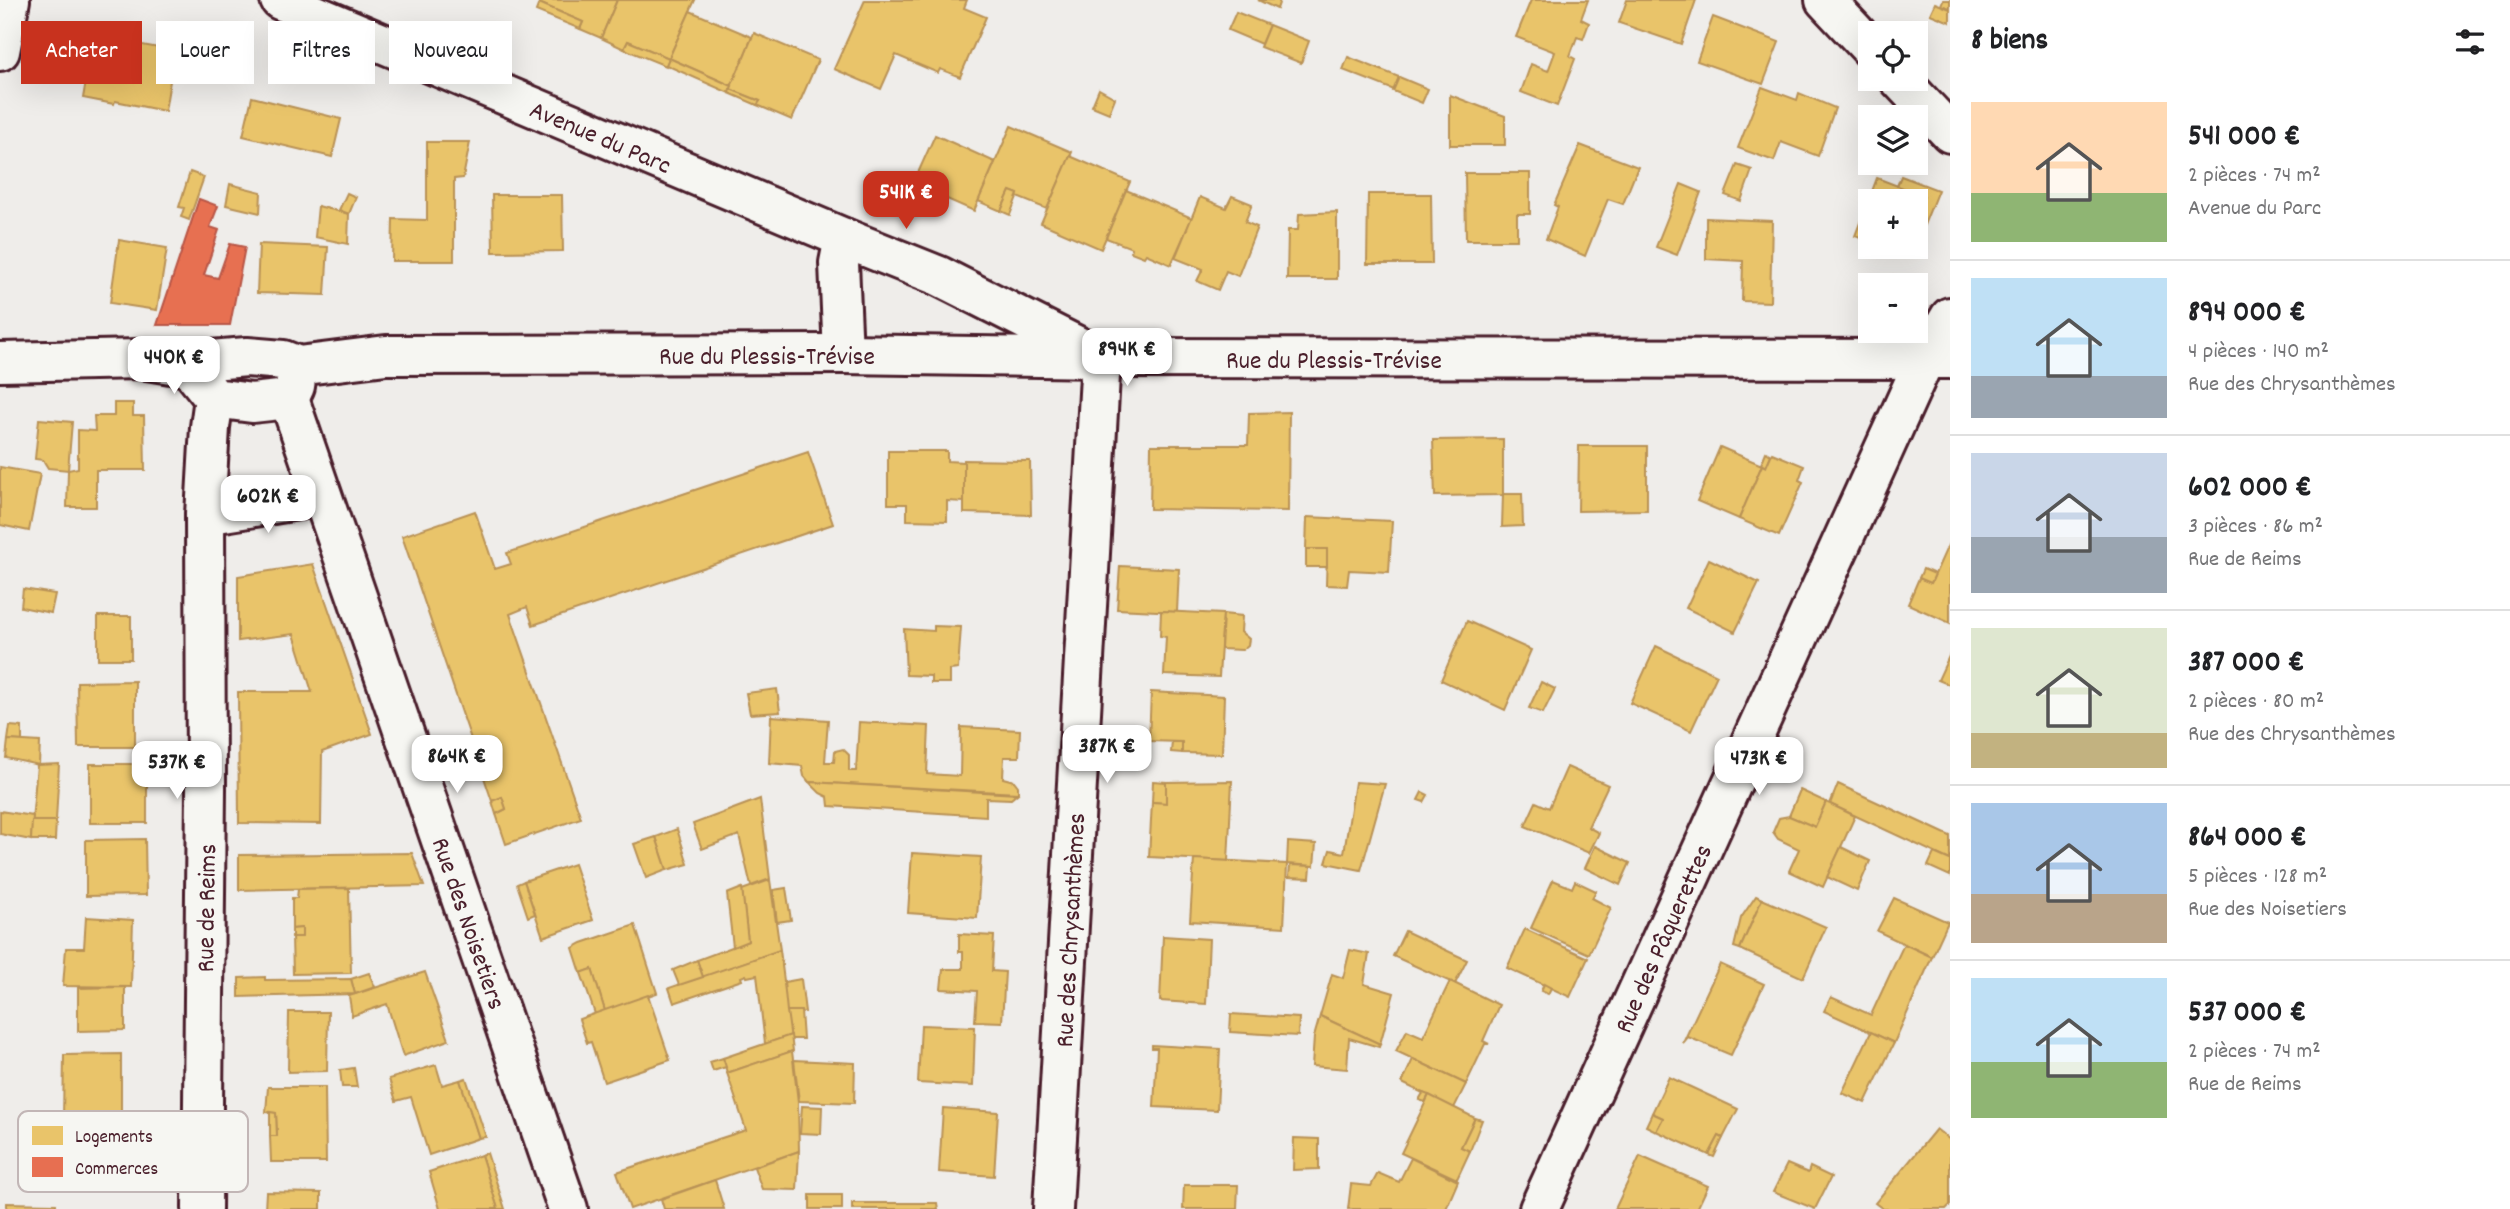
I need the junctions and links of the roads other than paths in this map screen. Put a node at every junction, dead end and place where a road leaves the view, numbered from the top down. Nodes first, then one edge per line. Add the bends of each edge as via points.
1 (10, 0) edge
2 (280, 0) edge
3 (1825, 0) edge
4 (1858, 35) edge
5 (0, 51) edge
6 (1910, 91) edge
7 (1950, 133) edge
8 (845, 238) junction
9 (1950, 317) edge
10 (843, 354) junction
11 (1101, 358) junction
12 (1937, 360) edge
13 (0, 362) edge
14 (189, 367) junction
15 (294, 382) junction
16 (214, 398) junction
17 (322, 496) junction
18 (205, 515) junction
19 (203, 1111) edge
20 (568, 1209) edge
21 (1053, 1209) edge
22 (1539, 1209) edge

1 - 5 street
2 - 8 street, Avenue du Parc
3 - 4 street
6 - 7 street
8 - 10 street via 839,263
8 - 11 street, Avenue du Parc via 939,276
9 - 12 street, Rue des Pâquerettes
10 - 11 street, Rue du Plessis-Trévise
10 - 15 street, Rue du Plessis-Trévise via 386,355
11 - 12 street, Rue du Plessis-Trévise
11 - 21 street, Rue des Chrysanthèmes
12 - 22 street, Rue des Pâquerettes
13 - 14 street, Rue du Plessis-Trévise via 141,359
14 - 15 street, Rue du Plessis-Trévise via 211,359 247,356 283,360
14 - 16 street
15 - 16 street, Rue du Plessis-Trévise via 251,403
15 - 17 street, Rue des Noisetiers
16 - 18 street, Rue de Reims
17 - 18 street
17 - 20 street, Rue des Noisetiers
18 - 19 street, Rue de Reims

